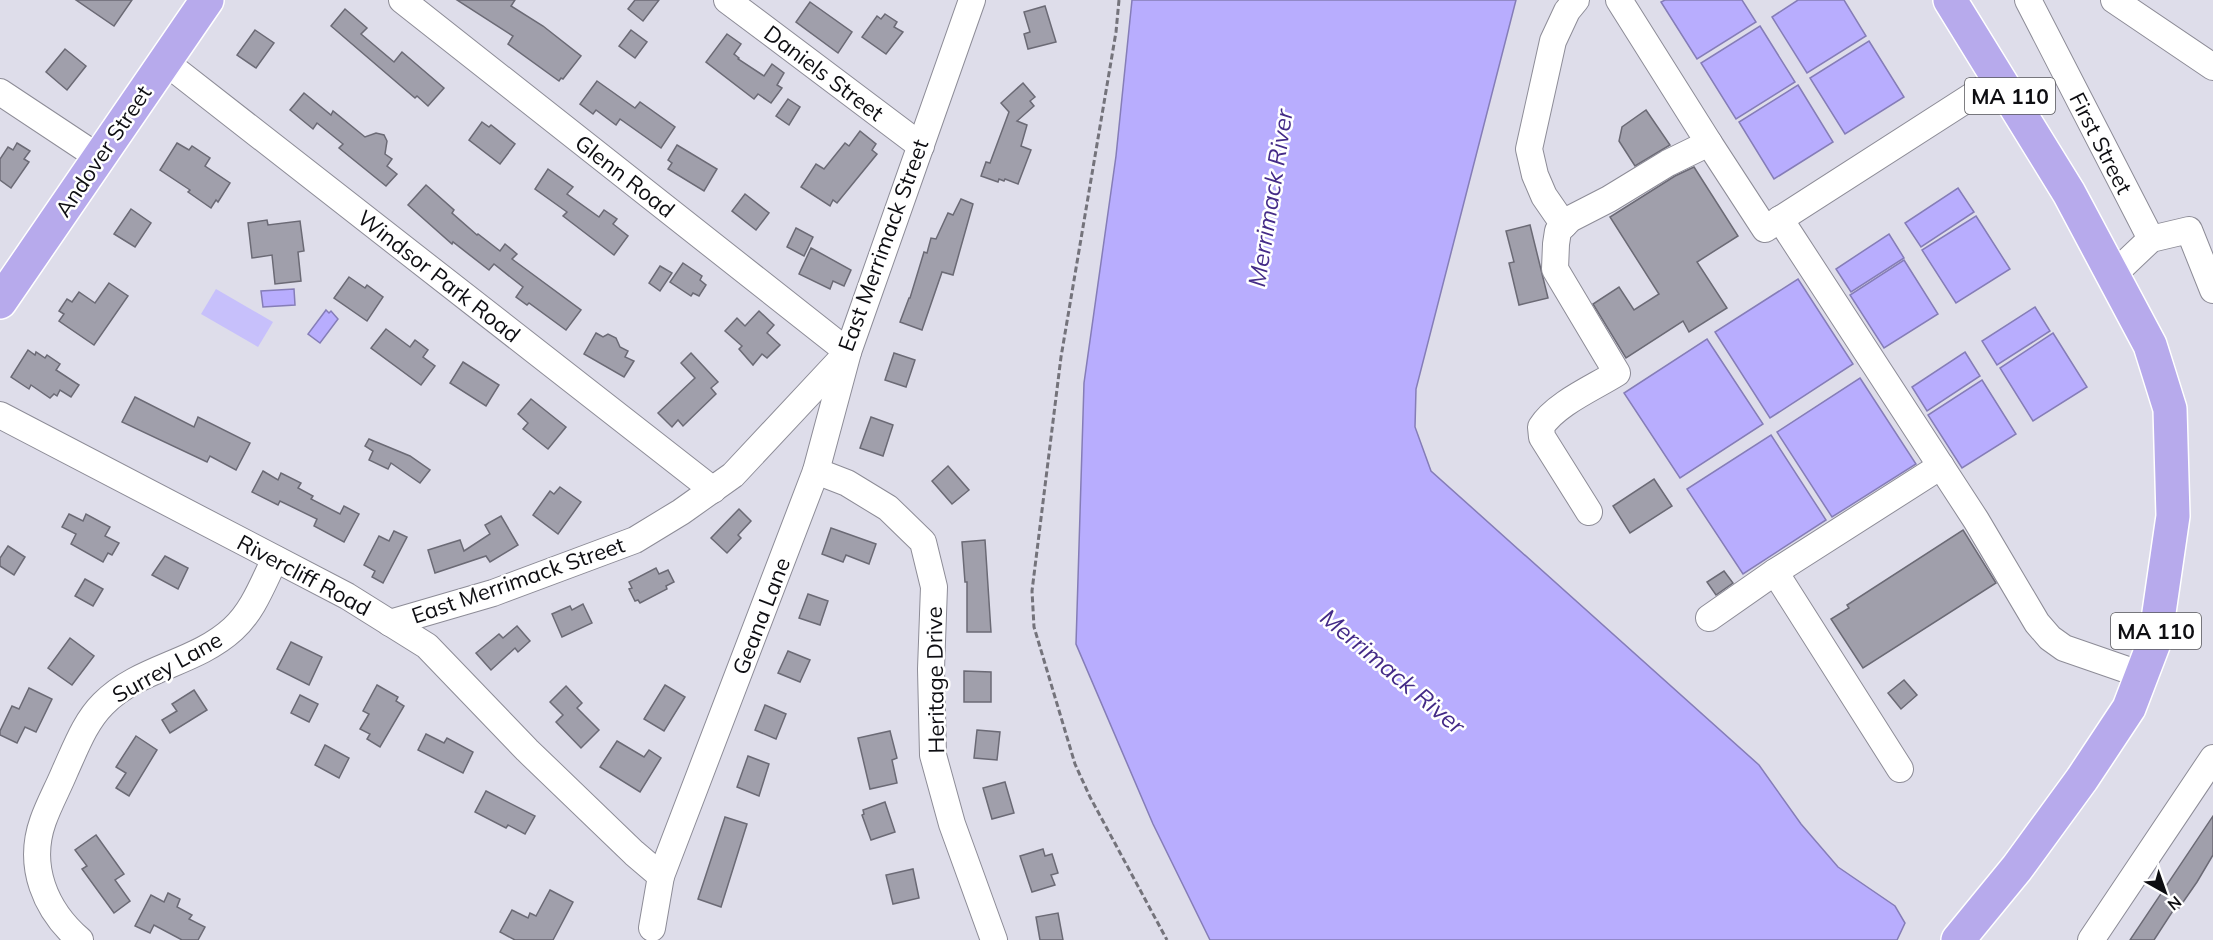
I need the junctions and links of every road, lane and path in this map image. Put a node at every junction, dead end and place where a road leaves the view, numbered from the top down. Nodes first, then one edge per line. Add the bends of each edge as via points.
1 (207, 0) edge
2 (402, 0) edge
3 (727, 0) edge
4 (972, 0) edge
5 (1119, 0) edge
6 (1576, 0) edge
7 (1619, 0) edge
8 (1950, 0) edge
9 (2028, 0) edge
10 (2114, 0) edge
11 (164, 62) junction
12 (2213, 67) edge
13 (2000, 78) junction
14 (0, 92) edge
15 (1709, 143) junction
16 (921, 146) junction
17 (98, 158) junction
18 (1780, 219) junction
19 (1564, 225) junction
20 (2151, 239) junction
21 (2113, 275) junction
22 (2213, 290) edge
23 (0, 302) edge
24 (848, 352) junction
25 (0, 415) edge
26 (1941, 466) junction
27 (816, 471) junction
28 (714, 490) junction
29 (1589, 512) dead end
30 (275, 559) junction
31 (1775, 572) junction
32 (1709, 618) dead end
33 (390, 623) junction
34 (2142, 675) junction
35 (2213, 758) edge
36 (1900, 769) dead end
37 (661, 876) junction
38 (652, 928) dead end
39 (80, 940) edge
40 (994, 940) edge
41 (1167, 940) edge
42 (1958, 940) edge
43 (2091, 940) edge

1 - 11 main road, Andover Street
2 - 24 street, Glenn Road
3 - 16 street, Daniels Street
4 - 16 street, East Merrimack Street
5 - 41 path via 1060,357 1032,591 1034,627 1075,764
6 - 19 street via 1553,41 1529,149 1544,196
7 - 15 street
8 - 13 main road, MA 110
9 - 20 street, First Street
10 - 12 street
11 - 17 main road, Andover Street
11 - 28 street, Windsor Park Road
13 - 18 street
13 - 21 main road, MA 110
14 - 17 street
15 - 18 street via 1765,229
15 - 19 street
16 - 24 street, East Merrimack Street
17 - 23 main road, Andover Street
18 - 26 street
19 - 29 street via 1558,231 1555,269 1617,373 1546,417 1541,427 1542,437
20 - 21 street
20 - 22 street via 2189,230
21 - 34 main road, MA 110 via 2150,345 2170,409 2173,516 2155,640
24 - 27 street, Geana Lane
24 - 28 street, East Merrimack Street via 733,475
25 - 30 street, Rivercliff Road
26 - 31 street
26 - 34 street via 2050,638 2064,648
27 - 37 street, Geana Lane
27 - 40 street, Heritage Drive via 847,483 888,508 923,542 934,587 933,755 952,824
28 - 33 street, East Merrimack Street via 635,540 493,593
30 - 33 street, Rivercliff Road
30 - 39 street, Surrey Lane via 253,603 235,628 193,655 124,686 87,724 42,822 37,855 42,888 49,903 57,918
31 - 32 street
31 - 36 street
33 - 37 street, Rivercliff Road via 427,646 527,750
34 - 42 main road, MA 110 via 2129,708 2082,779
35 - 43 street
37 - 38 street

